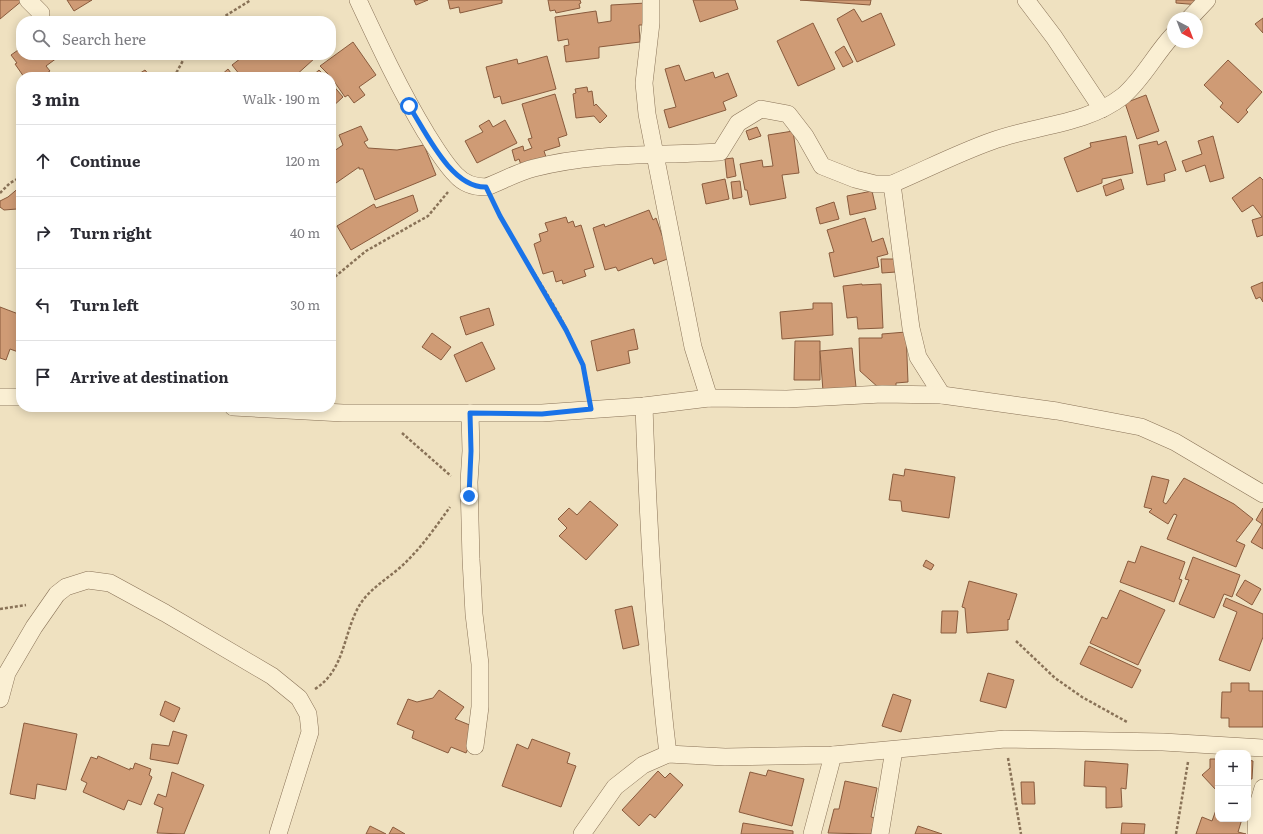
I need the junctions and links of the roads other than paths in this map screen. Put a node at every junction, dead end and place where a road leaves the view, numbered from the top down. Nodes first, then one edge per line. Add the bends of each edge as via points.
1 (28, 0) edge
2 (358, 0) edge
3 (651, 0) edge
4 (1026, 0) edge
5 (1207, 0) edge
6 (1196, 12) edge
7 (41, 13) dead end
8 (1167, 42) edge
9 (1102, 109) junction
10 (655, 155) junction
11 (892, 184) junction
12 (942, 394) junction
13 (0, 397) edge
14 (16, 397) edge
15 (709, 398) junction
16 (644, 406) junction
17 (325, 412) edge
18 (470, 413) junction
19 (1263, 494) edge
20 (0, 699) edge
21 (475, 746) dead end
22 (1263, 748) edge
23 (894, 750) junction
24 (668, 754) junction
25 (833, 755) junction
26 (1263, 788) edge
27 (278, 834) edge
28 (582, 834) edge
29 (812, 834) edge
30 (880, 834) edge
31 (1256, 834) edge

1 - 7 street
2 - 10 street via 409,106 438,152 457,176 469,185 486,187 533,168 588,158
3 - 10 street via 644,83
4 - 9 street
5 - 6 street
8 - 9 street via 1123,96
9 - 11 street via 1071,120 993,140
10 - 11 street via 720,152 738,123 761,109 788,114 805,136 822,166 854,179 875,184
10 - 15 street via 693,347
11 - 12 street via 911,328 918,357
12 - 15 street
12 - 19 street via 1057,411 1141,427 1175,442
13 - 14 street
15 - 16 street
16 - 18 street via 542,414
16 - 24 street via 649,529 660,687
17 - 18 street
18 - 21 street via 471,451 466,493 480,664 480,707
20 - 27 street via 7,672 34,626 57,594 66,587 88,580 110,583 272,676 299,698 308,714 310,732
22 - 23 street via 1005,739
23 - 25 street
23 - 30 street
24 - 25 street via 725,757
24 - 28 street via 643,765 615,787
25 - 29 street
26 - 31 street via 1257,808

